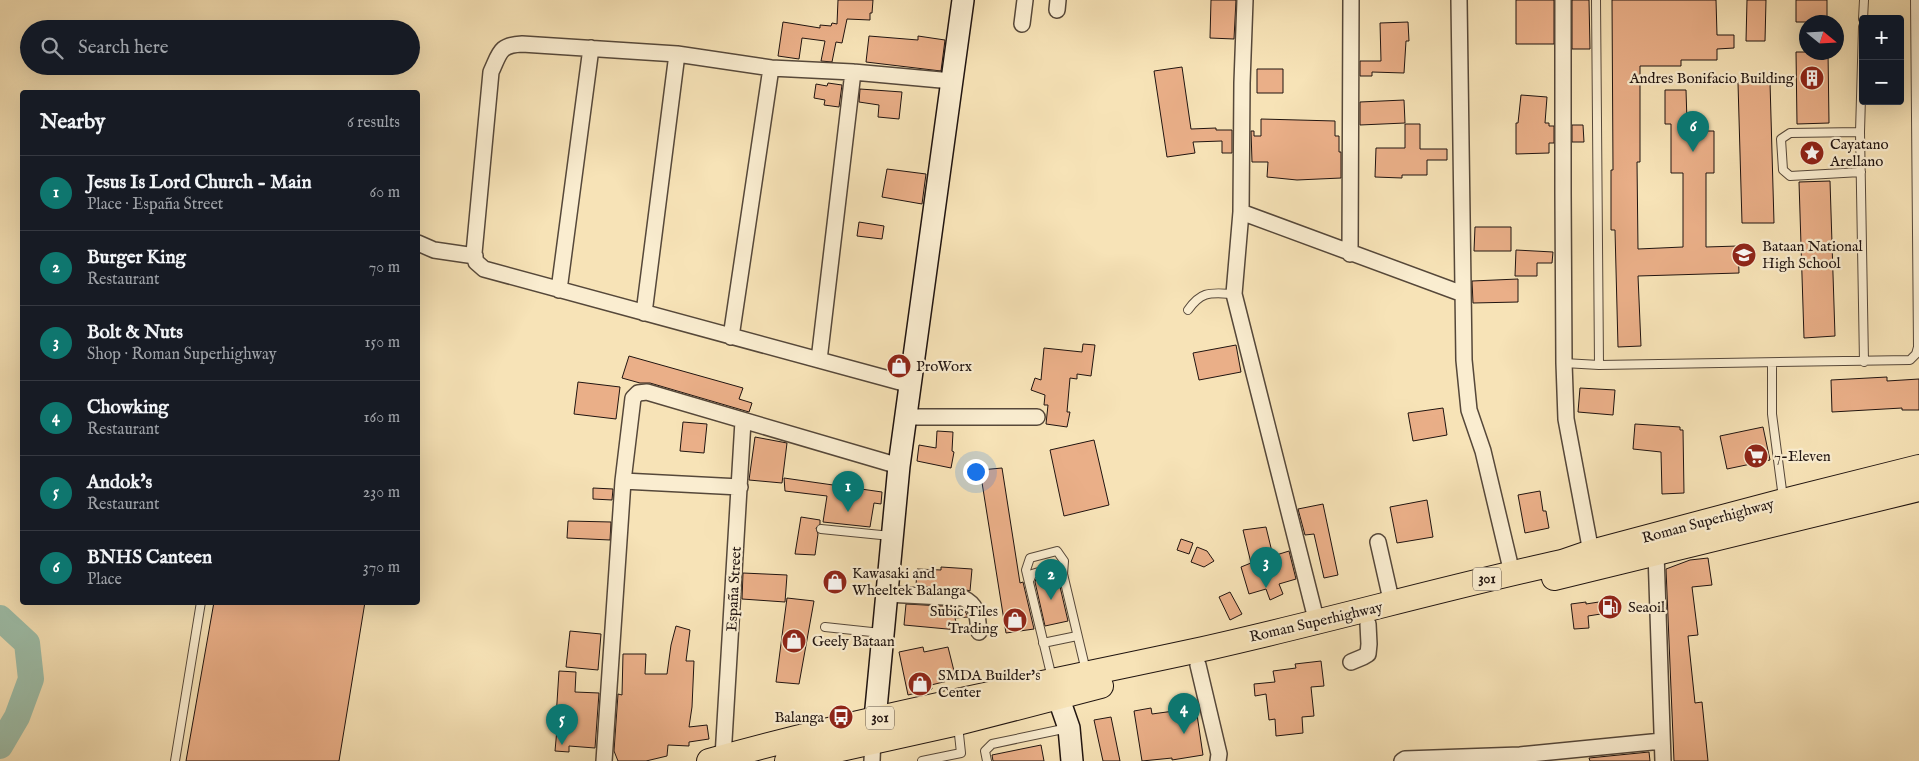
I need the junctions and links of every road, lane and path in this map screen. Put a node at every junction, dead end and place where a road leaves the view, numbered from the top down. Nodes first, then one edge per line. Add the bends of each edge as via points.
1 (963, 0) edge
2 (1024, 0) edge
3 (1245, 0) edge
4 (1351, 0) edge
5 (1459, 0) edge
6 (1563, 0) edge
7 (1596, 0) edge
8 (1864, 0) edge
9 (1916, 0) edge
10 (1863, 15) edge
11 (1022, 24) dead end
12 (591, 48) junction
13 (677, 54) junction
14 (1862, 60) edge
15 (771, 68) junction
16 (853, 72) junction
17 (952, 81) junction
18 (1860, 132) junction
19 (1860, 172) junction
20 (1241, 212) junction
21 (420, 244) edge
22 (1350, 254) junction
23 (475, 256) junction
24 (559, 290) junction
25 (1234, 294) junction
26 (1463, 294) junction
27 (1188, 310) dead end
28 (644, 313) junction
29 (731, 337) junction
30 (819, 360) junction
31 (1864, 362) junction
32 (1564, 363) junction
33 (1772, 363) junction
34 (1600, 365) junction
35 (911, 385) junction
36 (1037, 417) dead end
37 (906, 418) junction
38 (743, 421) junction
39 (899, 466) junction
40 (1919, 467) edge
41 (623, 481) junction
42 (740, 487) junction
43 (1919, 489) edge
44 (1783, 501) junction
45 (821, 529) dead end
46 (891, 536) junction
47 (1378, 542) dead end
48 (1591, 552) junction
49 (1656, 553) junction
50 (1512, 573) junction
51 (1064, 574) junction
52 (1030, 579) junction
53 (886, 594) junction
54 (1392, 604) junction
55 (201, 605) edge
56 (1317, 623) junction
57 (1368, 624) junction
58 (825, 627) dead end
59 (979, 632) dead end
60 (883, 633) junction
61 (1077, 636) junction
62 (1043, 643) junction
63 (1351, 662) dead end
64 (1198, 665) junction
65 (1087, 673) junction
66 (1055, 689) junction
67 (958, 723) junction
68 (1069, 728) junction
69 (1662, 741) junction
70 (863, 742) edge
71 (1582, 755) edge
72 (962, 757) edge
73 (1520, 758) edge
74 (716, 759) edge
75 (1459, 759) edge
76 (175, 761) edge
77 (604, 761) edge
78 (787, 761) edge
79 (922, 761) edge
80 (987, 761) edge
81 (1072, 761) edge
82 (1218, 761) edge
83 (1402, 761) edge
84 (1663, 761) edge

1 - 17 street
2 - 11 street
3 - 20 street
4 - 22 street
5 - 26 street
6 - 32 street
7 - 34 lane
8 - 10 lane
9 - 31 lane via 1918,347 1910,360
12 - 13 street
12 - 23 street via 508,44 502,50 492,72
12 - 24 street
13 - 15 street
13 - 28 street
14 - 18 lane
15 - 16 street
15 - 29 street
16 - 17 street
16 - 30 street
17 - 35 street
18 - 19 lane
18 - 19 lane via 1790,133 1781,139 1783,170 1790,176
19 - 31 lane
20 - 22 street
20 - 25 street
21 - 23 street via 434,250
22 - 26 street
23 - 24 street via 476,262 484,269
24 - 28 street
25 - 27 lane via 1211,293 1197,298
25 - 56 street
26 - 50 street via 1469,410 1483,451
28 - 29 street
29 - 30 street
30 - 35 street
31 - 33 lane
32 - 34 lane
32 - 48 street via 1566,419
33 - 34 lane
33 - 44 lane via 1772,414
35 - 37 street
36 - 37 street
37 - 39 street
38 - 39 street
38 - 41 street via 647,392 638,393 633,398
38 - 42 street, España Street
39 - 46 street
40 - 44 main road, Roman Superhighway / 301
41 - 42 street
41 - 77 street
42 - 74 street, España Street
43 - 49 main road, Roman Superhighway / 301
44 - 48 main road, Roman Superhighway / 301
45 - 46 lane
46 - 53 street
47 - 54 street
48 - 50 main road, Roman Superhighway / 301
49 - 57 main road, Roman Superhighway / 301
49 - 69 street
50 - 54 main road, Roman Superhighway / 301
51 - 52 lane via 1052,568 1032,574
51 - 52 lane via 1064,561 1057,551 1030,558 1026,570
51 - 61 lane
52 - 62 lane
53 - 59 street via 963,598 972,602 976,609
53 - 60 street
54 - 56 main road, Roman Superhighway / 301
55 - 76 lane
56 - 65 main road, Roman Superhighway / 301
57 - 63 street via 1368,654
57 - 64 main road, Roman Superhighway / 301
58 - 60 lane
60 - 70 street
61 - 62 lane
61 - 65 lane
62 - 66 lane
64 - 66 main road, Roman Superhighway / 301
64 - 82 street
65 - 66 main road, Roman Superhighway / 301
66 - 67 main road, Roman Superhighway / 301
66 - 68 street
66 - 70 main road, Roman Superhighway / 301
67 - 70 main road, Roman Superhighway / 301
67 - 72 lane
68 - 80 lane via 992,744 985,751
68 - 81 street
69 - 71 street
69 - 84 street
70 - 74 main road, Roman Superhighway / 301
70 - 78 main road, Roman Superhighway / 301
71 - 73 street
72 - 79 lane
73 - 75 street
75 - 83 street

